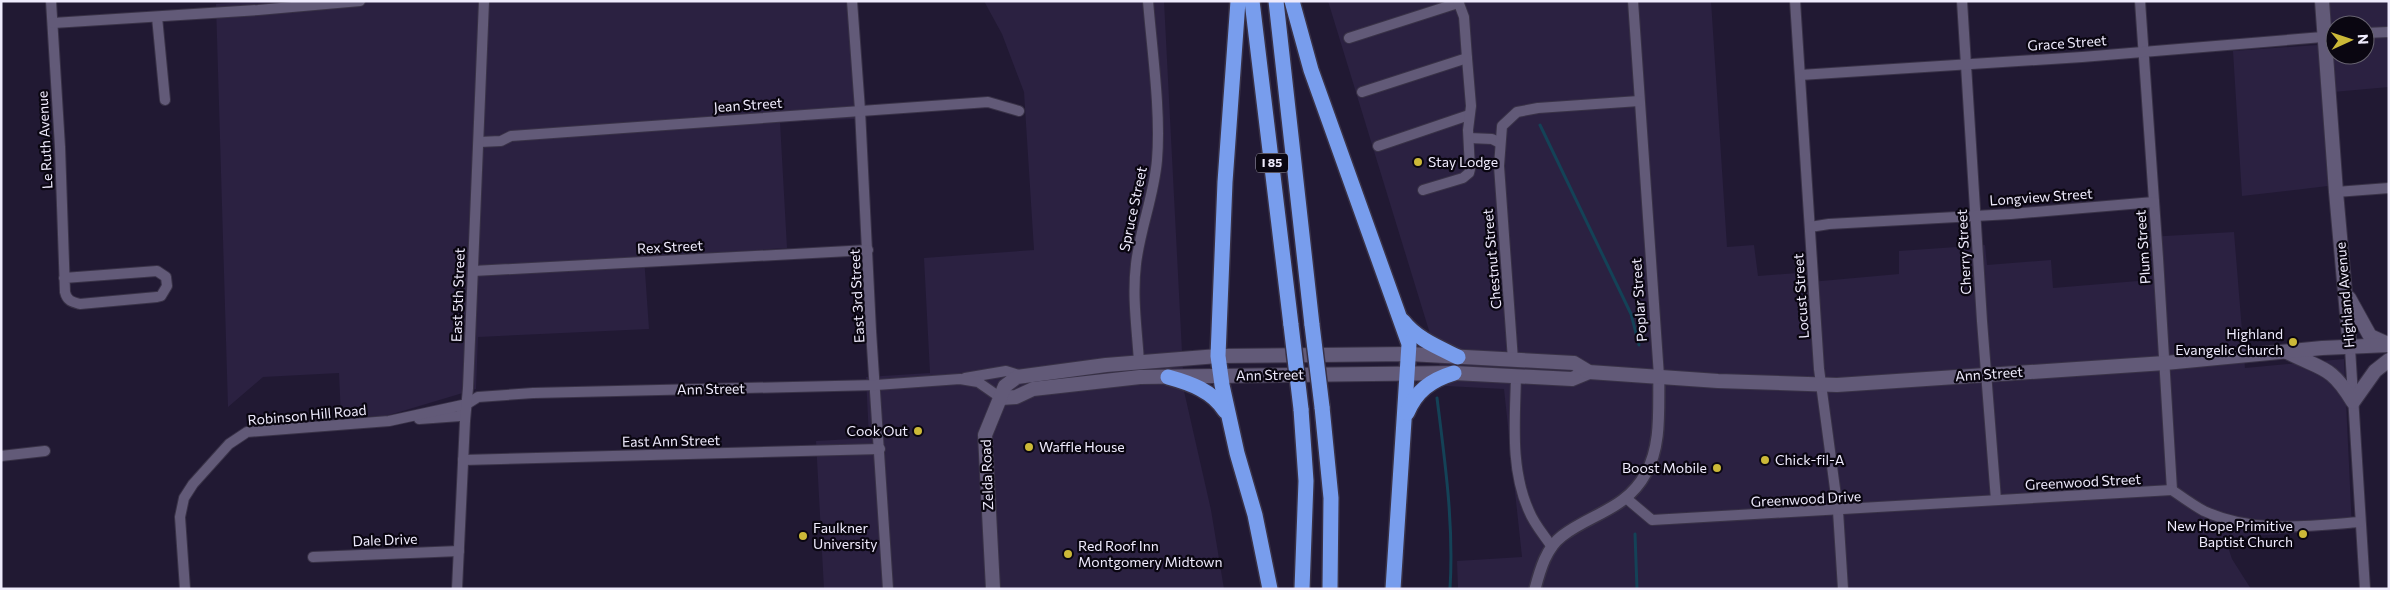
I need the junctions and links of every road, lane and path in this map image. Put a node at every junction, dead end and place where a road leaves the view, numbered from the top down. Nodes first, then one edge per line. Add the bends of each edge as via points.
1 (52, 1) edge
2 (360, 1) edge
3 (484, 1) edge
4 (852, 1) edge
5 (1148, 1) edge
6 (1238, 1) edge
7 (1252, 1) edge
8 (1276, 1) edge
9 (1292, 1) edge
10 (1633, 1) edge
11 (1795, 1) edge
12 (1962, 1) edge
13 (2140, 1) edge
14 (2322, 1) edge
15 (338, 2) edge
16 (1458, 2) edge
17 (230, 6) edge
18 (2325, 15) edge
19 (157, 17) junction
20 (53, 22) junction
21 (2389, 32) edge
22 (2375, 33) edge
23 (2325, 36) edge
24 (1349, 38) dead end
25 (2143, 51) junction
26 (1467, 58) junction
27 (1966, 63) junction
28 (2331, 65) edge
29 (1800, 75) junction
30 (1362, 92) dead end
31 (165, 100) dead end
32 (1639, 101) junction
33 (860, 110) junction
34 (1019, 111) dead end
35 (1469, 115) junction
36 (1469, 138) junction
37 (480, 142) junction
38 (1500, 143) junction
39 (1378, 146) dead end
40 (2389, 188) edge
41 (1423, 190) dead end
42 (2336, 192) junction
43 (2154, 202) junction
44 (1975, 216) junction
45 (1810, 227) junction
46 (868, 250) junction
47 (473, 271) junction
48 (64, 278) junction
49 (2345, 290) junction
50 (1399, 314) junction
51 (2389, 345) edge
52 (2350, 348) junction
53 (2286, 352) junction
54 (1409, 354) junction
55 (1218, 356) junction
56 (1458, 357) junction
57 (1513, 360) junction
58 (2389, 360) edge
59 (1139, 362) junction
60 (2165, 363) junction
61 (1589, 372) junction
62 (1407, 373) junction
63 (1454, 373) junction
64 (1986, 374) junction
65 (1220, 375) junction
66 (1023, 376) junction
67 (1516, 376) junction
68 (1659, 376) junction
69 (1168, 377) junction
70 (958, 380) junction
71 (876, 385) junction
72 (1820, 385) junction
73 (1001, 398) junction
74 (2353, 402) junction
75 (466, 404) junction
76 (1229, 418) junction
77 (1404, 419) junction
78 (880, 449) junction
79 (45, 451) dead end
80 (1, 456) edge
81 (463, 460) junction
82 (2172, 490) junction
83 (1626, 498) junction
84 (1996, 500) junction
85 (1838, 511) junction
86 (2360, 522) junction
87 (1552, 547) junction
88 (459, 551) junction
89 (313, 557) dead end
90 (185, 589) edge
91 (457, 589) edge
92 (888, 589) edge
93 (993, 589) edge
94 (1270, 589) edge
95 (1302, 589) edge
96 (1330, 589) edge
97 (1393, 589) edge
98 (1535, 589) edge
99 (1843, 589) edge
100 (2365, 589) edge

1 - 20 street, Le Ruth Avenue
2 - 15 street
3 - 37 street, East 5th Street
4 - 33 street, East 3rd Street
5 - 59 street, Spruce Street via 1157,150 1154,183 1136,264 1134,299
6 - 55 highway via 1225,182
7 - 95 highway, I 85, bridge via 1301,409 1306,481
8 - 96 highway, I 85, bridge via 1331,498
9 - 50 highway via 1311,70
10 - 32 street, Poplar Street
11 - 29 street, Locust Street
12 - 27 street, Cherry Street
13 - 25 street, Plum Street
14 - 18 main road, Highland Avenue
15 - 17 street
16 - 24 street
16 - 26 street via 1464,17
17 - 19 street
19 - 20 street
19 - 31 street
20 - 48 street, Le Ruth Avenue
21 - 22 street
23 - 25 street, Grace Street
25 - 27 street, Grace Street
25 - 43 street, Plum Street
26 - 30 street
26 - 35 street
27 - 29 street, Grace Street
27 - 44 street, Cherry Street
28 - 42 main road, Highland Avenue
29 - 45 street, Locust Street
32 - 38 street, Chestnut Street via 1517,112 1502,126
32 - 68 street, Poplar Street
33 - 34 street, Jean Street via 988,102
33 - 37 street, Jean Street via 511,136 500,141
33 - 46 street, East 3rd Street
35 - 36 street
35 - 39 street
36 - 38 street via 1492,139
36 - 41 street via 1469,173 1463,178
37 - 47 street, East 5th Street
38 - 57 street, Chestnut Street
40 - 42 street
42 - 49 main road, Highland Avenue
43 - 44 street, Longview Street
43 - 60 street, Plum Street
44 - 45 street, Longview Street
44 - 64 street, Cherry Street
45 - 72 street, Locust Street
46 - 47 street, Rex Street
46 - 71 street, East 3rd Street
47 - 75 street, East 5th Street
48 - 48 street, Le Ruth Avenue via 67,299 80,304 157,297 167,286 166,277 157,271
49 - 51 main road via 2370,336
49 - 52 main road, Highland Avenue
50 - 54 highway
50 - 56 highway via 1410,330
51 - 52 main road, Ann Street
52 - 53 main road, Ann Street
52 - 74 street, Highland Avenue
53 - 60 main road, Ann Street
53 - 74 main road via 2325,368 2343,385
54 - 55 main road, Ann Street
54 - 56 main road, Ann Street
54 - 62 highway
55 - 59 main road, Ann Street
55 - 65 highway
56 - 57 main road, Ann Street
57 - 61 main road, Ann Street via 1574,363
58 - 74 main road via 2375,371
59 - 66 main road, Ann Street
60 - 64 main road, Ann Street
60 - 82 street, Plum Street
61 - 67 main road, Ann Street via 1572,379
61 - 68 main road, Ann Street
62 - 63 main road, Ann Street
62 - 65 main road, Ann Street
62 - 77 highway
63 - 67 main road, Ann Street
63 - 77 highway via 1424,388 1410,404
64 - 72 main road, Ann Street
64 - 84 street, Cherry Street
65 - 69 main road, Ann Street
65 - 76 highway
66 - 70 street, Ann Street via 1006,372
66 - 73 main road, Zelda Road via 1005,386
67 - 87 street via 1515,447 1519,478 1528,511
68 - 72 main road, Ann Street
68 - 83 street, Poplar Street via 1656,443 1647,472
69 - 73 main road, Ann Street via 1064,384 1033,388 1016,396
69 - 76 highway via 1193,385 1213,397
70 - 71 street, Ann Street
70 - 73 street, Ann Street via 978,382
71 - 75 street, Ann Street via 533,393 478,397
71 - 78 street, East 3rd Street
72 - 85 street, Locust Street
73 - 93 main road, Zelda Road via 989,424 984,448
74 - 86 street, Highland Avenue
75 - 81 street, East 5th Street
75 - 90 street, Robinson Hill Road via 389,421 253,431 240,436 229,444 184,498 180,516
76 - 94 highway via 1255,515
77 - 97 highway
78 - 81 street, East Ann Street
78 - 92 street, East 3rd Street
79 - 80 street
81 - 88 street, East 5th Street
82 - 84 street, Greenwood Street
82 - 86 street via 2203,510 2251,526 2293,527
83 - 85 street, Greenwood Drive via 1652,520
83 - 87 street, Poplar Street via 1562,536
84 - 85 street, Greenwood Drive
85 - 99 street, Locust Street
86 - 100 street, Highland Avenue
87 - 98 street via 1540,568
88 - 89 street, Dale Drive
88 - 91 street, East 5th Street

